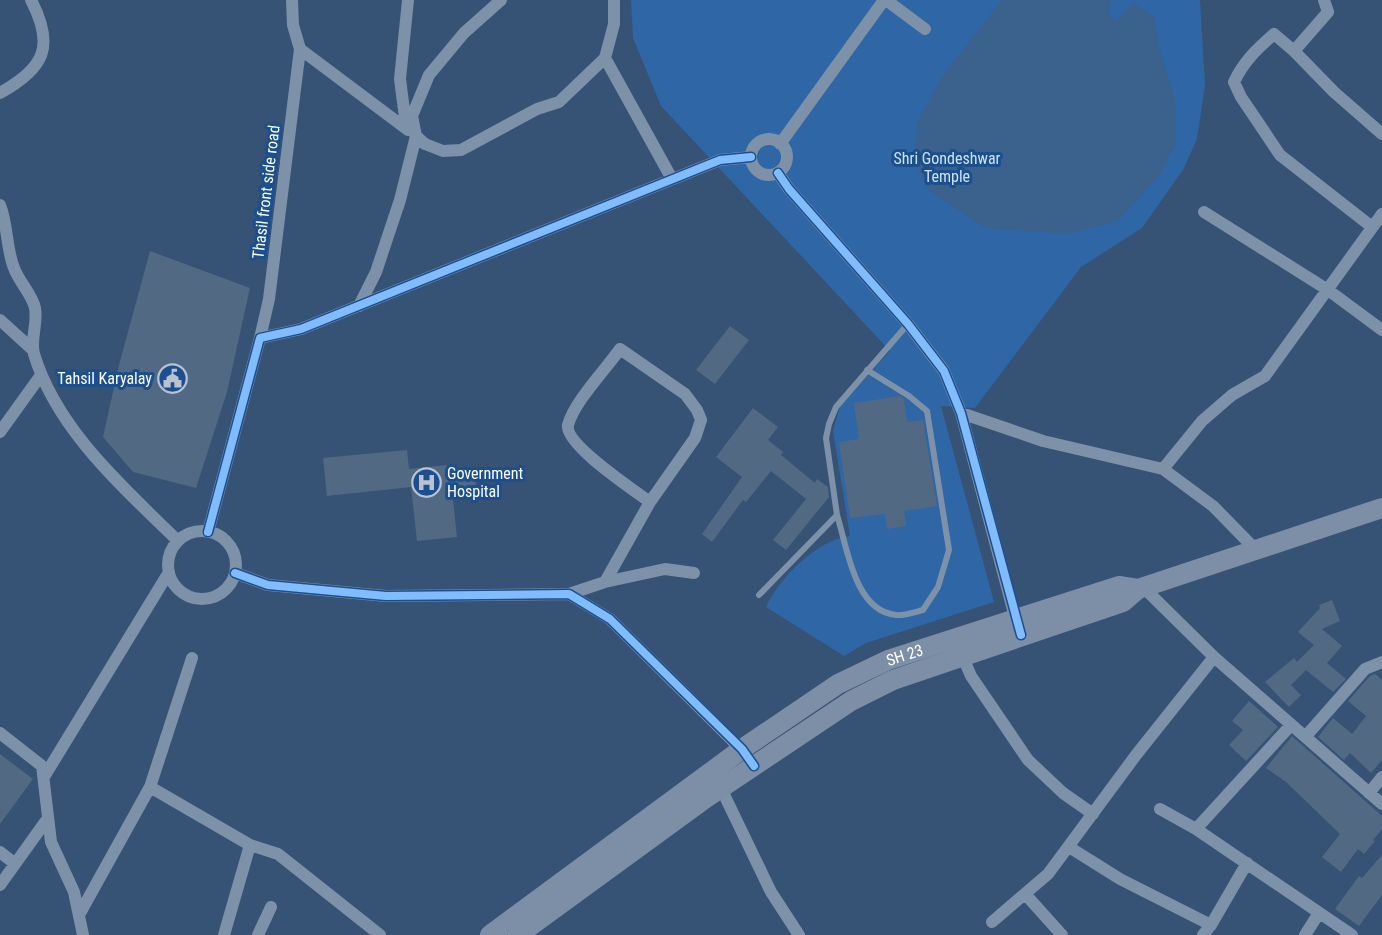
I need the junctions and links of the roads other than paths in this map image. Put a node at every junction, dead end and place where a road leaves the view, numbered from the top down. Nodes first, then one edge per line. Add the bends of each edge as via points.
1 (31, 0) edge
2 (292, 0) edge
3 (408, 0) edge
4 (501, 0) edge
5 (614, 0) edge
6 (885, 0) edge
7 (1324, 0) edge
8 (925, 29) dead end
9 (300, 49) junction
10 (1294, 51) junction
11 (605, 58) junction
12 (0, 93) edge
13 (1382, 134) edge
14 (416, 136) junction
15 (780, 144) junction
16 (751, 157) junction
17 (778, 172) junction
18 (672, 179) junction
19 (0, 205) edge
20 (1204, 212) dead end
21 (1382, 214) edge
22 (1372, 227) junction
23 (1328, 290) junction
24 (359, 306) junction
25 (0, 320) edge
26 (908, 324) junction
27 (1382, 330) edge
28 (260, 338) junction
29 (33, 350) junction
30 (867, 370) junction
31 (41, 375) junction
32 (961, 413) junction
33 (0, 432) edge
34 (1162, 469) junction
35 (650, 502) junction
36 (1382, 508) edge
37 (837, 515) junction
38 (208, 532) junction
39 (178, 541) junction
40 (1256, 550) junction
41 (169, 572) junction
42 (235, 573) junction
43 (694, 573) dead end
44 (605, 582) junction
45 (1141, 588) junction
46 (569, 594) junction
47 (759, 595) dead end
48 (1018, 627) junction
49 (923, 648) junction
50 (962, 655) junction
51 (1214, 657) junction
52 (192, 658) dead end
53 (1382, 662) edge
54 (929, 667) junction
55 (1291, 725) junction
56 (0, 733) edge
57 (1306, 736) junction
58 (742, 749) junction
59 (754, 766) junction
60 (44, 777) junction
61 (1382, 777) edge
62 (716, 779) junction
63 (150, 787) junction
64 (1369, 792) junction
65 (1382, 804) edge
66 (1160, 809) dead end
67 (1094, 814) junction
68 (48, 818) junction
69 (1196, 829) junction
70 (250, 845) junction
71 (1069, 848) junction
72 (0, 852) edge
73 (14, 863) junction
74 (1247, 863) junction
75 (594, 869) junction
76 (0, 885) edge
77 (1026, 895) junction
78 (272, 907) dead end
79 (1319, 913) junction
80 (79, 915) junction
81 (992, 922) dead end
82 (1211, 925) junction
83 (83, 935) edge
84 (224, 935) edge
85 (258, 935) edge
86 (380, 935) edge
87 (490, 935) edge
88 (518, 935) edge
89 (799, 935) edge
90 (1062, 935) edge
91 (1203, 935) edge
92 (1305, 935) edge
93 (1352, 935) edge

1 - 12 street via 42,21 45,46 32,72
2 - 9 street via 293,25
3 - 14 street via 400,79 405,118
4 - 14 street via 464,33 429,75 412,116
5 - 11 street via 614,24
6 - 8 street
6 - 15 street
7 - 10 street via 1328,12
9 - 14 street
9 - 28 street, Thasil front side road via 269,299
10 - 13 street
10 - 22 street via 1274,34 1247,58 1234,82 1280,155
11 - 14 street via 559,102 537,109 461,150 443,150
11 - 18 street
14 - 24 street via 376,272
15 - 16 street via 770,140 759,142
15 - 17 street via 787,160
16 - 17 street via 754,167 764,174
16 - 18 street via 720,160
17 - 26 street
18 - 24 street
19 - 29 street via 14,269 35,306
20 - 23 street
21 - 22 street
22 - 23 street
23 - 27 street
23 - 34 street via 1265,376 1233,394 1203,421
24 - 28 street via 301,329
25 - 29 street
26 - 30 lane
26 - 32 street via 944,371
28 - 38 street, Thasil front side road
29 - 31 street
30 - 37 lane via 836,407 826,438
30 - 37 lane via 927,411 949,550 938,587 923,610 898,616 869,600 851,568
31 - 33 street
31 - 39 street via 83,441 113,477
32 - 34 street via 1043,441
32 - 48 street
34 - 40 street via 1213,506
35 - 35 street via 582,450 569,436 567,427 620,349 685,394 701,420 695,438
35 - 44 street
36 - 40 main road
37 - 47 lane
38 - 39 street via 197,532
38 - 42 street via 218,535 233,551
39 - 41 street via 168,561
40 - 45 main road
41 - 42 street via 180,591 201,599 223,592
41 - 60 street
42 - 46 street via 268,585 386,596
43 - 44 street via 665,568
44 - 46 street
45 - 48 main road via 1123,602 1087,605
45 - 51 street
46 - 58 street via 610,620
48 - 49 main road, SH 23
48 - 50 main road
49 - 54 main road
49 - 58 main road, SH 23 via 838,684
50 - 54 main road
50 - 67 street via 971,676 1028,760 1063,793
51 - 55 street
51 - 67 street
52 - 63 street
53 - 57 street via 1365,669
54 - 59 main road via 851,701
55 - 57 street
55 - 69 street
56 - 60 street via 42,766
57 - 64 street
58 - 59 street
58 - 62 main road, SH 23
59 - 62 main road
60 - 68 street
61 - 64 street
62 - 75 main road
62 - 89 street via 771,892
63 - 70 street
63 - 80 street
64 - 65 street
66 - 69 street
67 - 71 street
68 - 73 street
68 - 80 street via 51,842 74,892
69 - 74 street
70 - 84 street
70 - 86 street via 278,854
71 - 77 street
71 - 82 street
72 - 73 street
73 - 76 street
74 - 79 street
74 - 82 street
75 - 87 main road
75 - 88 main road
77 - 81 street
77 - 90 street
78 - 85 street
79 - 92 street
79 - 93 street
80 - 83 street
82 - 91 street

